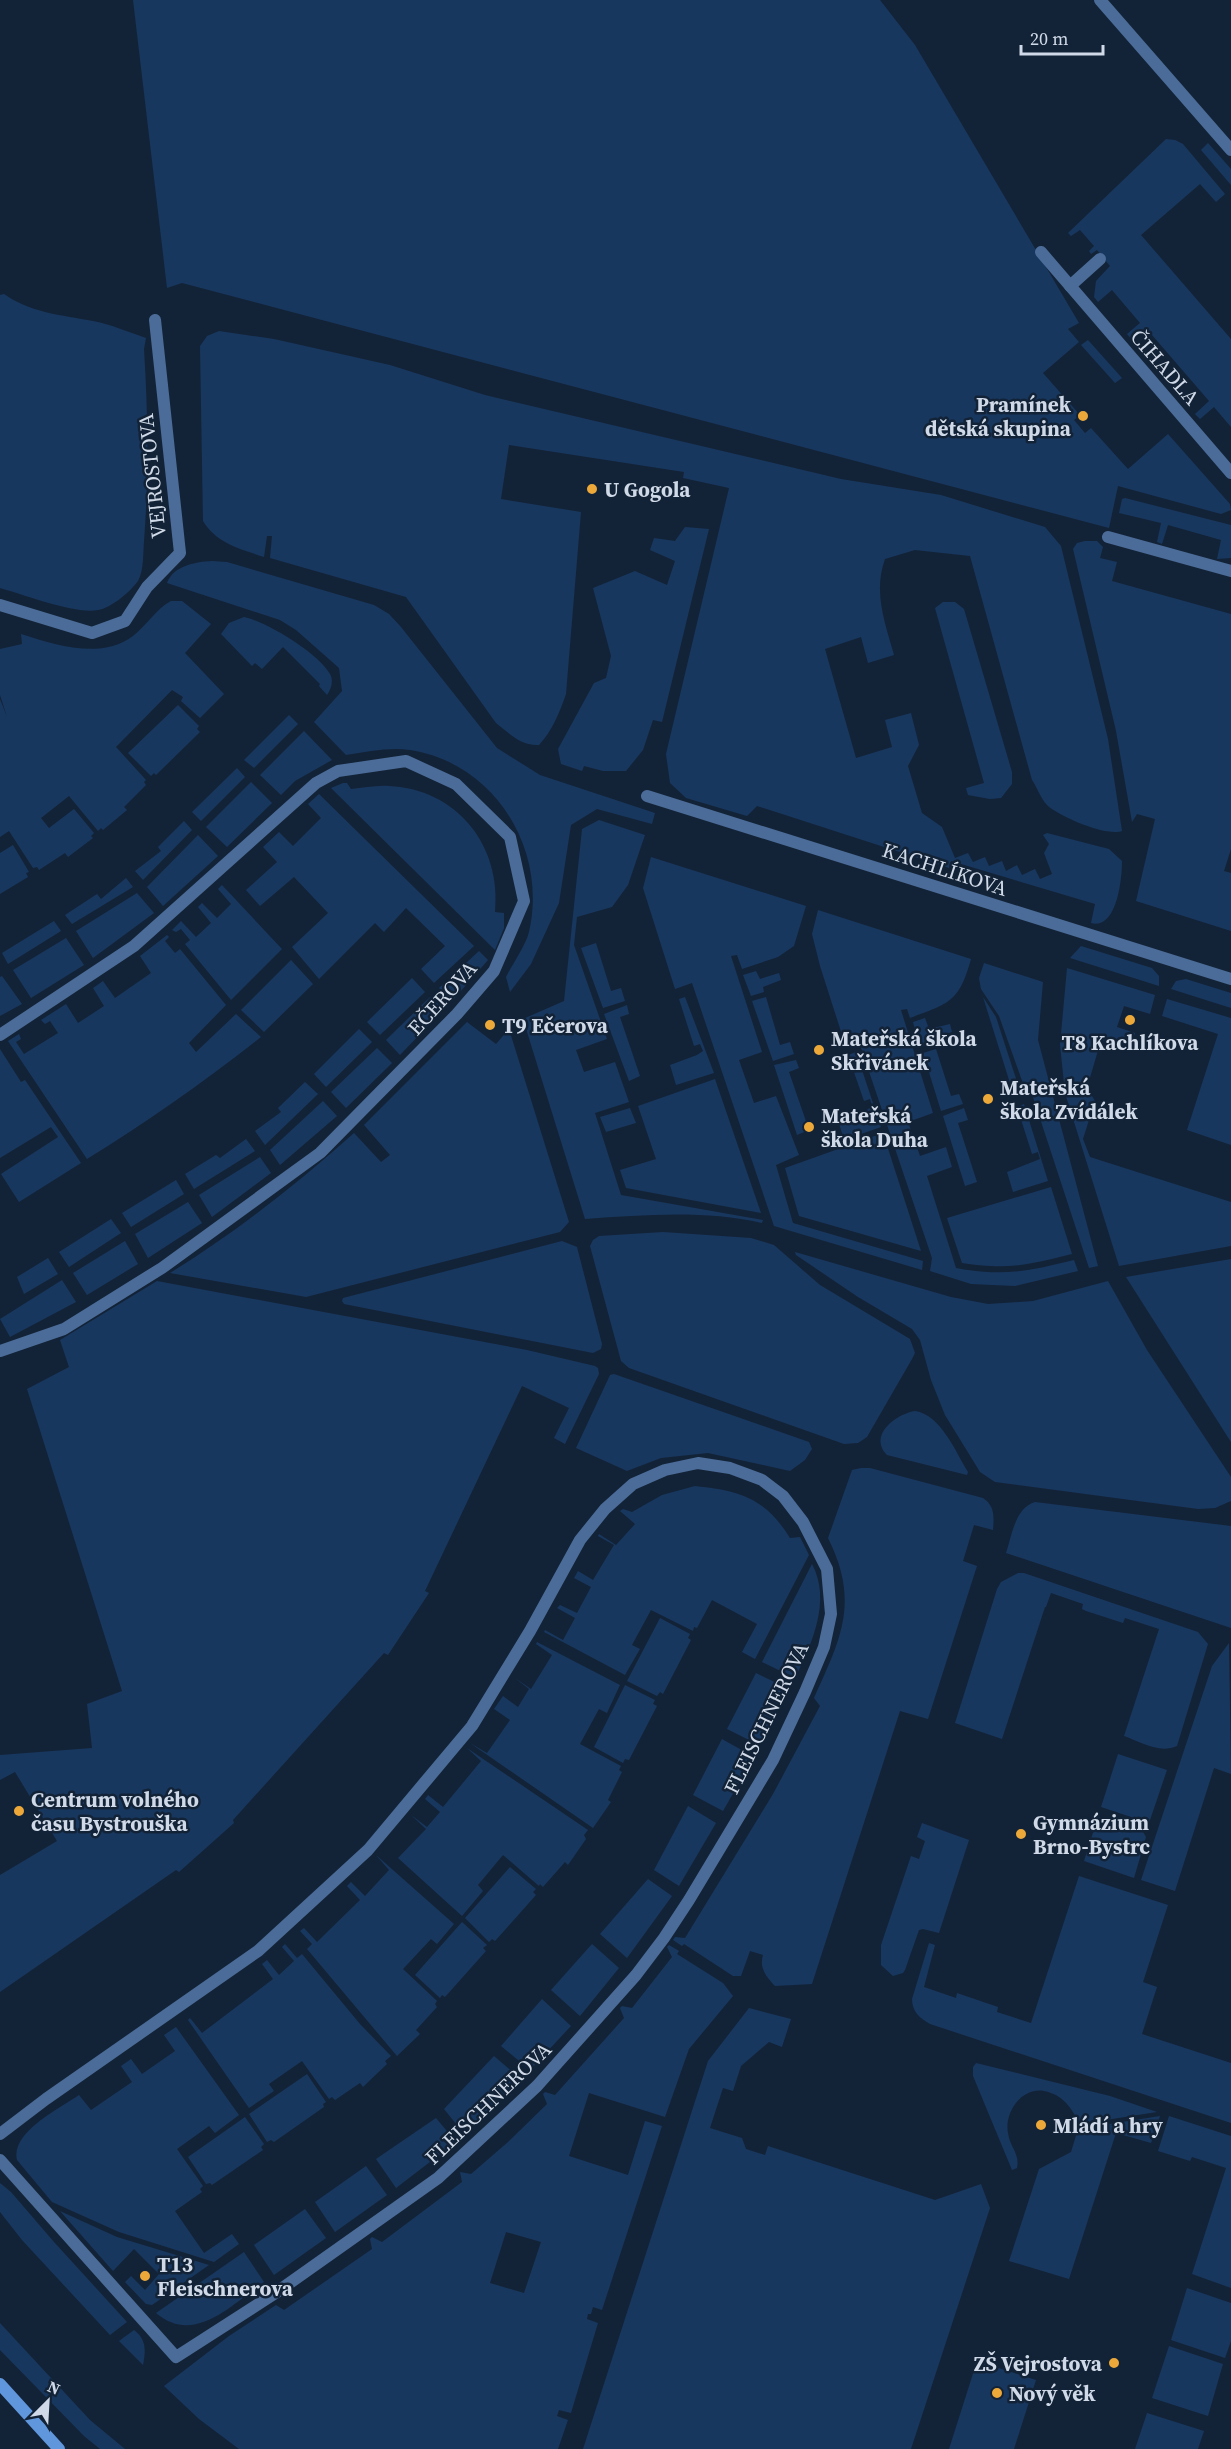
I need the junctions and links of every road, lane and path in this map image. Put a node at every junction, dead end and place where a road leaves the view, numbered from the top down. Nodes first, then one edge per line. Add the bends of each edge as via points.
1 (1100, 0) edge
2 (1231, 150) edge
3 (1041, 252) dead end
4 (1100, 259) dead end
5 (1070, 286) junction
6 (155, 320) dead end
7 (1231, 473) edge
8 (1108, 537) dead end
9 (1231, 571) edge
10 (0, 605) edge
11 (647, 796) dead end
12 (1231, 979) edge
13 (0, 1035) edge
14 (0, 1351) edge
15 (0, 2134) edge
16 (0, 2160) edge
17 (0, 2384) edge
18 (59, 2449) edge

1 - 2 street
3 - 5 street, ČIHADLA
4 - 5 street
5 - 7 street, ČIHADLA
6 - 10 street, VEJROSTOVA via 180,553 147,587 125,621 92,633
8 - 9 street
11 - 12 street, KACHLÍKOVA
13 - 14 street, EČEROVA via 134,946 316,783 338,771 406,760 456,784 510,837 524,901 494,971 320,1153 162,1268 64,1329
15 - 16 street, FLEISCHNEROVA via 258,1951 368,1850 472,1726 580,1540 605,1509 633,1484 665,1470 698,1463 730,1468 762,1480 783,1497 803,1522 827,1569 831,1614 824,1647 773,1760 695,1891 636,1975 537,2086 438,2178 278,2292 176,2357
17 - 18 street

